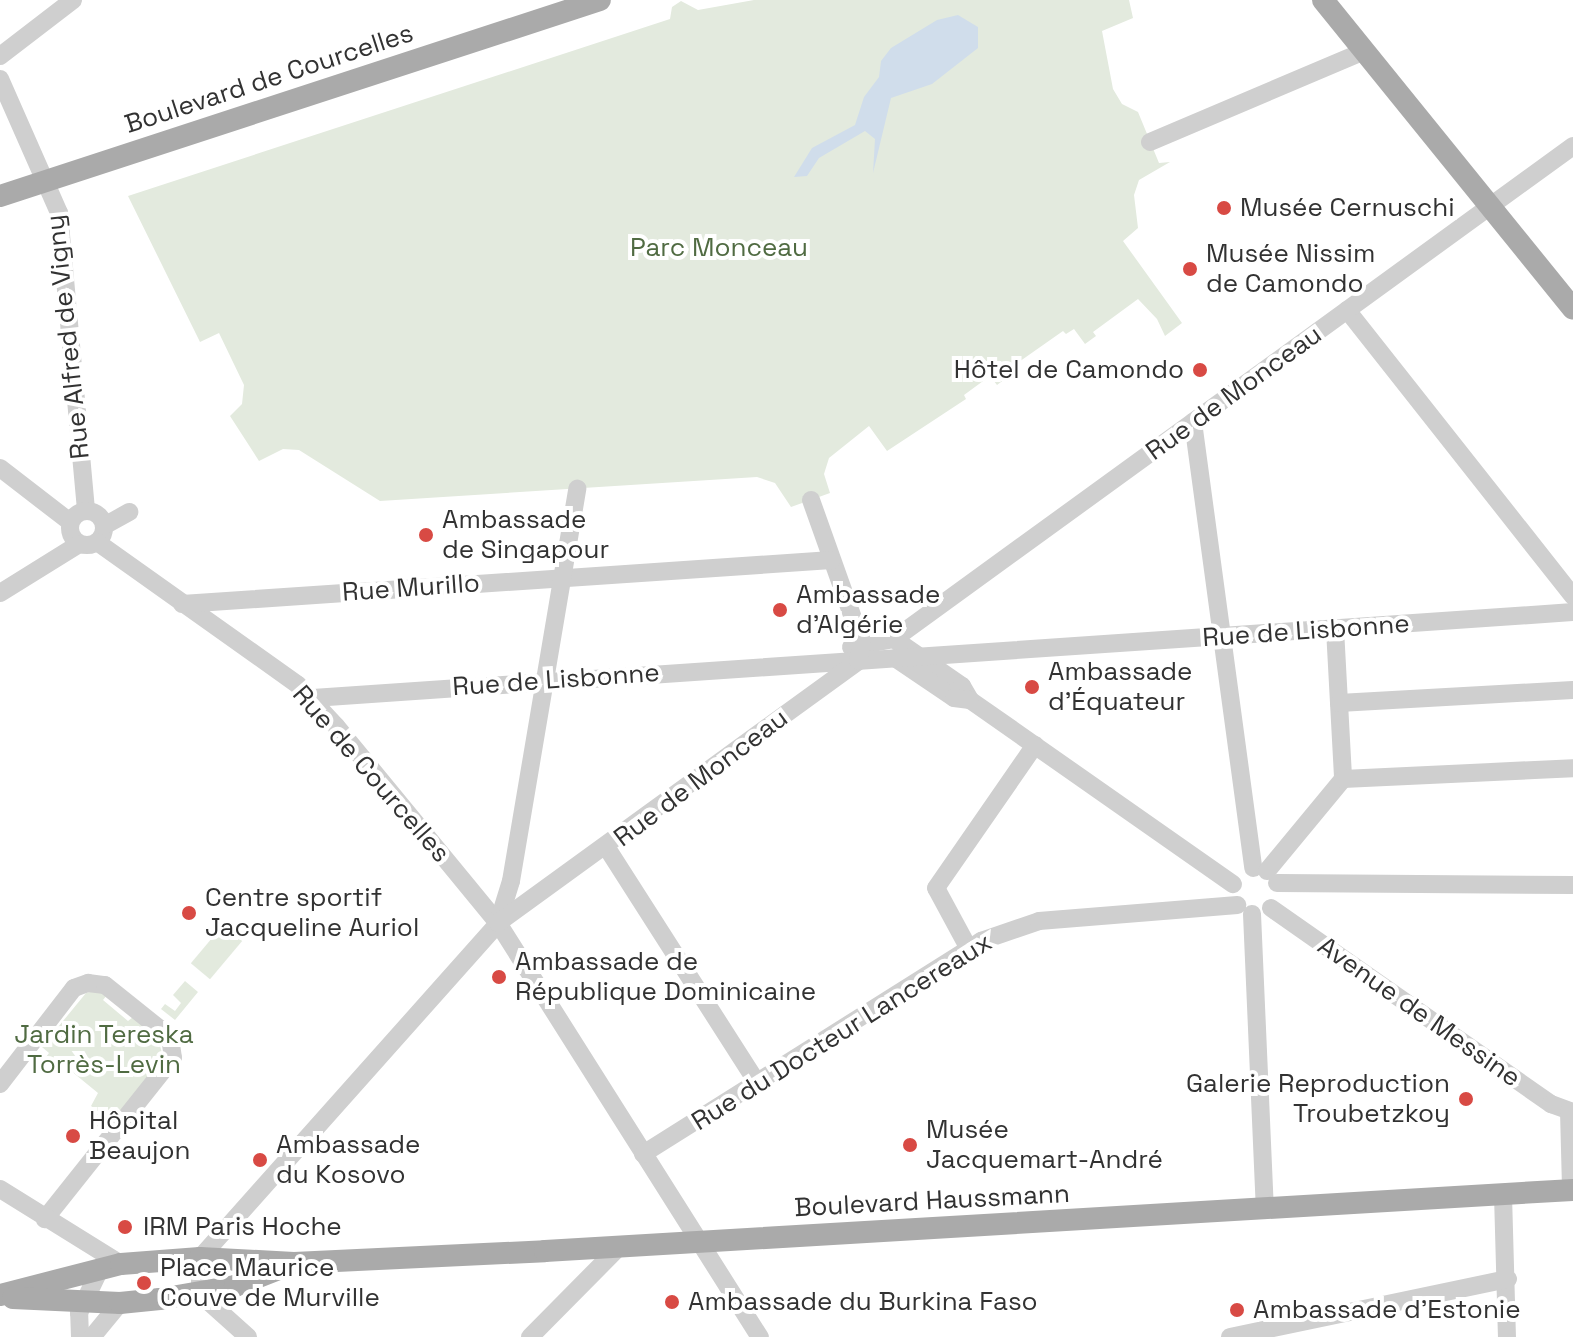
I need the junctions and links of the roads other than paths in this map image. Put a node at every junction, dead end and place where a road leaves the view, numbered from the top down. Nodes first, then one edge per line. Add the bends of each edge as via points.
1 (73, 0) edge
2 (600, 0) edge
3 (1323, 0) edge
4 (1364, 51) junction
5 (0, 56) edge
6 (0, 79) edge
7 (1150, 142) dead end
8 (1573, 146) edge
9 (47, 181) junction
10 (0, 196) edge
11 (1489, 207) junction
12 (1573, 309) edge
13 (1347, 310) junction
14 (1193, 422) junction
15 (0, 468) edge
16 (577, 489) dead end
17 (811, 500) dead end
18 (86, 511) junction
19 (129, 512) dead end
20 (70, 522) junction
21 (94, 537) junction
22 (832, 560) junction
23 (561, 578) junction
24 (0, 593) edge
25 (1573, 596) edge
26 (182, 604) junction
27 (1573, 612) edge
28 (1335, 629) junction
29 (1222, 637) junction
30 (895, 649) junction
31 (860, 652) junction
32 (920, 657) junction
33 (544, 680) junction
34 (1573, 690) edge
35 (313, 698) junction
36 (970, 700) junction
37 (1339, 703) junction
38 (1035, 745) junction
39 (1573, 768) edge
40 (1343, 779) junction
41 (607, 848) junction
42 (1266, 874) junction
43 (1233, 884) junction
44 (1573, 885) edge
45 (1271, 908) junction
46 (1245, 910) junction
47 (502, 932) junction
48 (969, 949) junction
49 (0, 1084) edge
50 (758, 1084) junction
51 (1571, 1111) edge
52 (643, 1154) junction
53 (0, 1189) edge
54 (1572, 1190) edge
55 (1503, 1195) junction
56 (1265, 1209) junction
57 (45, 1219) junction
58 (699, 1242) junction
59 (619, 1247) junction
60 (200, 1258) junction
61 (294, 1263) junction
62 (110, 1267) junction
63 (1508, 1279) junction
64 (200, 1294) junction
65 (0, 1296) edge
66 (82, 1302) junction
67 (120, 1303) junction
68 (80, 1337) edge
69 (92, 1337) edge
70 (248, 1337) edge
71 (530, 1337) edge
72 (760, 1337) edge
73 (1230, 1337) edge
74 (1507, 1337) edge

1 - 5 street
2 - 9 main road, Boulevard de Courcelles
3 - 4 main road
4 - 7 street
4 - 11 main road
6 - 9 street, Rue Alfred de Vigny
8 - 11 street, Rue de Monceau
9 - 10 main road, Boulevard de Courcelles
9 - 18 street, Rue Alfred de Vigny via 59,213
11 - 12 main road
11 - 13 street, Rue de Monceau
13 - 14 street, Rue de Monceau
13 - 25 street
14 - 29 street
14 - 30 street, Rue de Monceau
15 - 20 street
16 - 23 street
17 - 22 street
18 - 20 street
18 - 21 street, Rue de Courcelles via 99,515
19 - 21 street
20 - 21 street via 71,536
21 - 24 street
21 - 26 street, Rue de Courcelles
22 - 23 street, Rue Murillo
22 - 31 street
23 - 26 street, Rue Murillo
23 - 33 street
26 - 35 street, Rue de Courcelles
27 - 28 street, Rue de Lisbonne
28 - 29 street, Rue de Lisbonne
28 - 37 street
29 - 32 street, Rue de Lisbonne
29 - 42 street
30 - 31 street, Rue de Lisbonne
30 - 32 street
30 - 36 street via 954,698
31 - 33 street, Rue de Lisbonne via 799,664
31 - 41 street, Rue de Monceau
32 - 36 street via 962,686
33 - 35 street, Rue de Lisbonne
33 - 47 street
34 - 37 street
35 - 47 street, Rue de Courcelles
36 - 38 street
37 - 40 street
38 - 43 street
38 - 48 street via 936,888
39 - 40 street
40 - 42 street
41 - 47 street, Rue de Monceau via 527,903
41 - 50 street
42 - 43 street
42 - 44 street
42 - 45 street
43 - 46 street
45 - 46 street, Rue du Docteur Lancereaux
45 - 51 street, Avenue de Messine via 1551,1104
46 - 48 street, Rue du Docteur Lancereaux via 1039,921
46 - 56 street
47 - 52 street
47 - 60 street via 486,941
48 - 50 street, Rue du Docteur Lancereaux
49 - 57 street via 74,988 88,983 105,985 170,1037 173,1058
50 - 52 street, Rue du Docteur Lancereaux
51 - 54 street, Avenue de Messine
52 - 58 street
53 - 57 street
54 - 55 main road, Boulevard Haussmann
55 - 56 main road, Boulevard Haussmann
55 - 63 street
56 - 58 main road, Boulevard Haussmann
57 - 62 street
58 - 59 main road, Boulevard Haussmann
58 - 72 street
59 - 61 main road, Boulevard Haussmann
59 - 71 street
60 - 61 main road, Boulevard Haussmann
60 - 62 main road, Boulevard Haussmann
60 - 64 street
61 - 64 main road, Boulevard Haussmann
62 - 65 main road, Boulevard Haussmann
62 - 66 street
63 - 73 street
63 - 74 street
64 - 67 main road, Boulevard Haussmann
64 - 70 street
65 - 66 main road, Boulevard Haussmann
66 - 67 main road, Boulevard Haussmann
66 - 68 street
67 - 69 street

